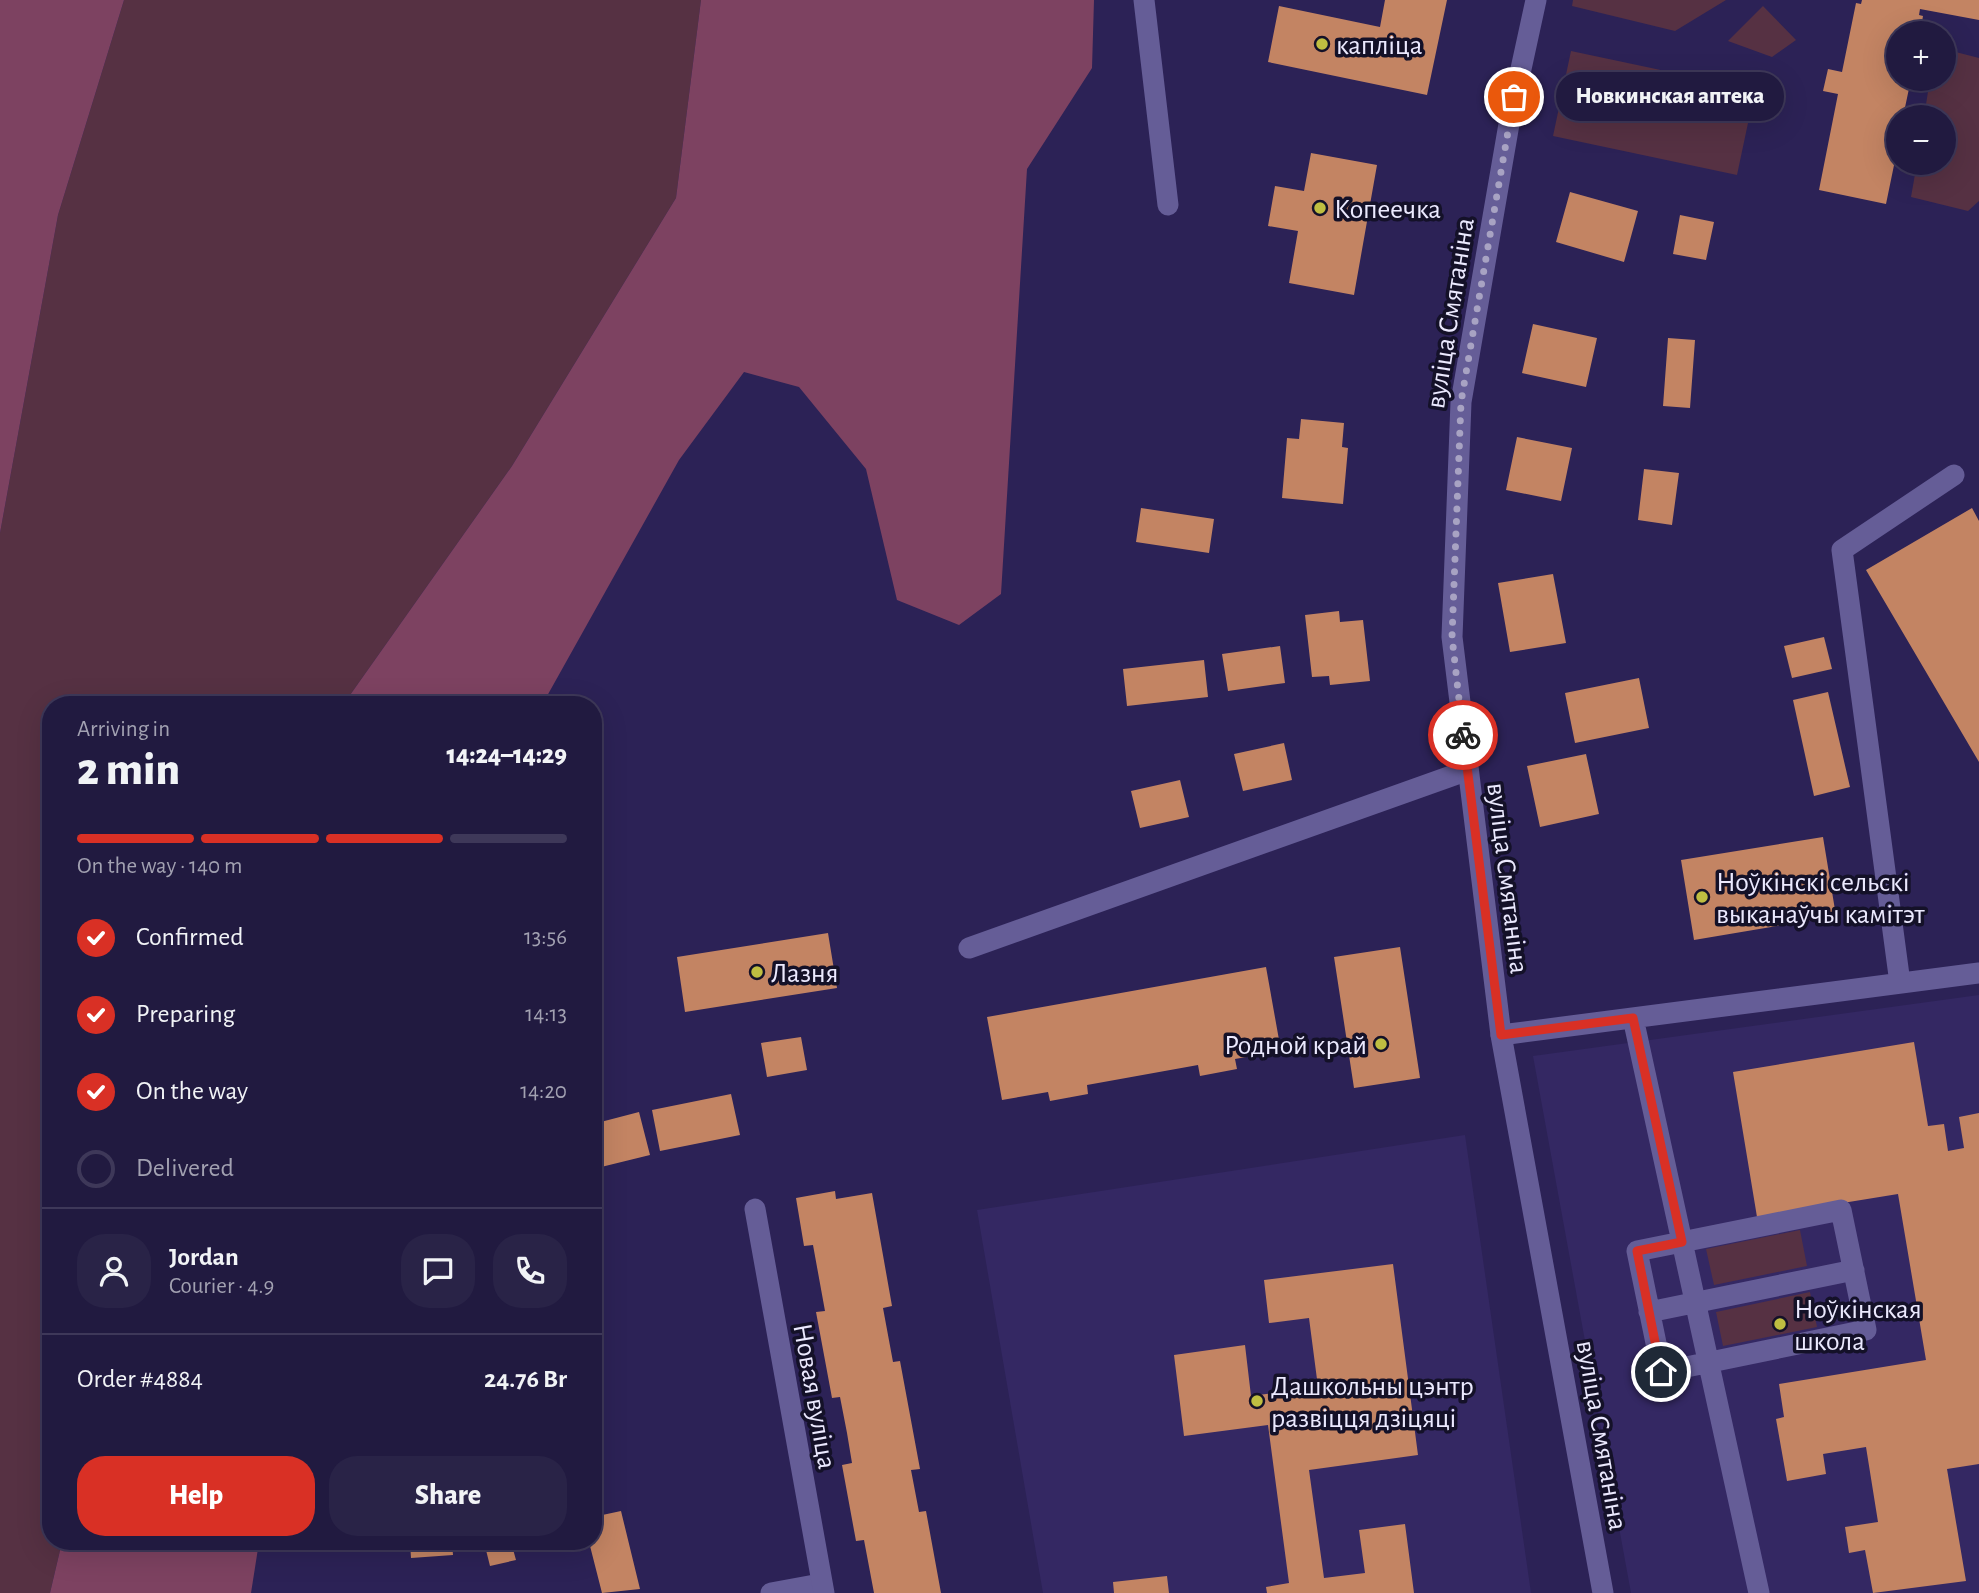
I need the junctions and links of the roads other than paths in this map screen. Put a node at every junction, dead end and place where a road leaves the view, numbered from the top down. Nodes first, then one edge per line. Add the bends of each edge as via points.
1 (1143, 0) edge
2 (1536, 0) edge
3 (1168, 205) dead end
4 (1954, 475) dead end
5 (1468, 771) junction
6 (969, 948) dead end
7 (1979, 972) edge
8 (1900, 983) junction
9 (1633, 1018) junction
10 (1501, 1035) junction
11 (755, 1209) dead end
12 (1682, 1242) junction
13 (1854, 1270) junction
14 (1695, 1302) junction
15 (1649, 1312) junction
16 (1708, 1362) junction
17 (822, 1588) edge
18 (771, 1593) edge
19 (1603, 1593) edge
20 (1759, 1593) edge

1 - 3 street
2 - 5 street, вуліца Смятаніна via 1509,124 1461,402 1452,637
4 - 8 street via 1842,550
5 - 6 street
5 - 10 street, вуліца Смятаніна
7 - 8 street
8 - 9 street
9 - 10 street
9 - 12 street
10 - 19 street, вуліца Смятаніна
11 - 17 street, Новая вуліца
12 - 13 street via 1842,1210
12 - 14 street
12 - 15 street via 1637,1251
13 - 14 street
13 - 16 street via 1866,1330
14 - 15 street
14 - 16 street
15 - 16 street via 1661,1372
16 - 20 street
17 - 18 street

